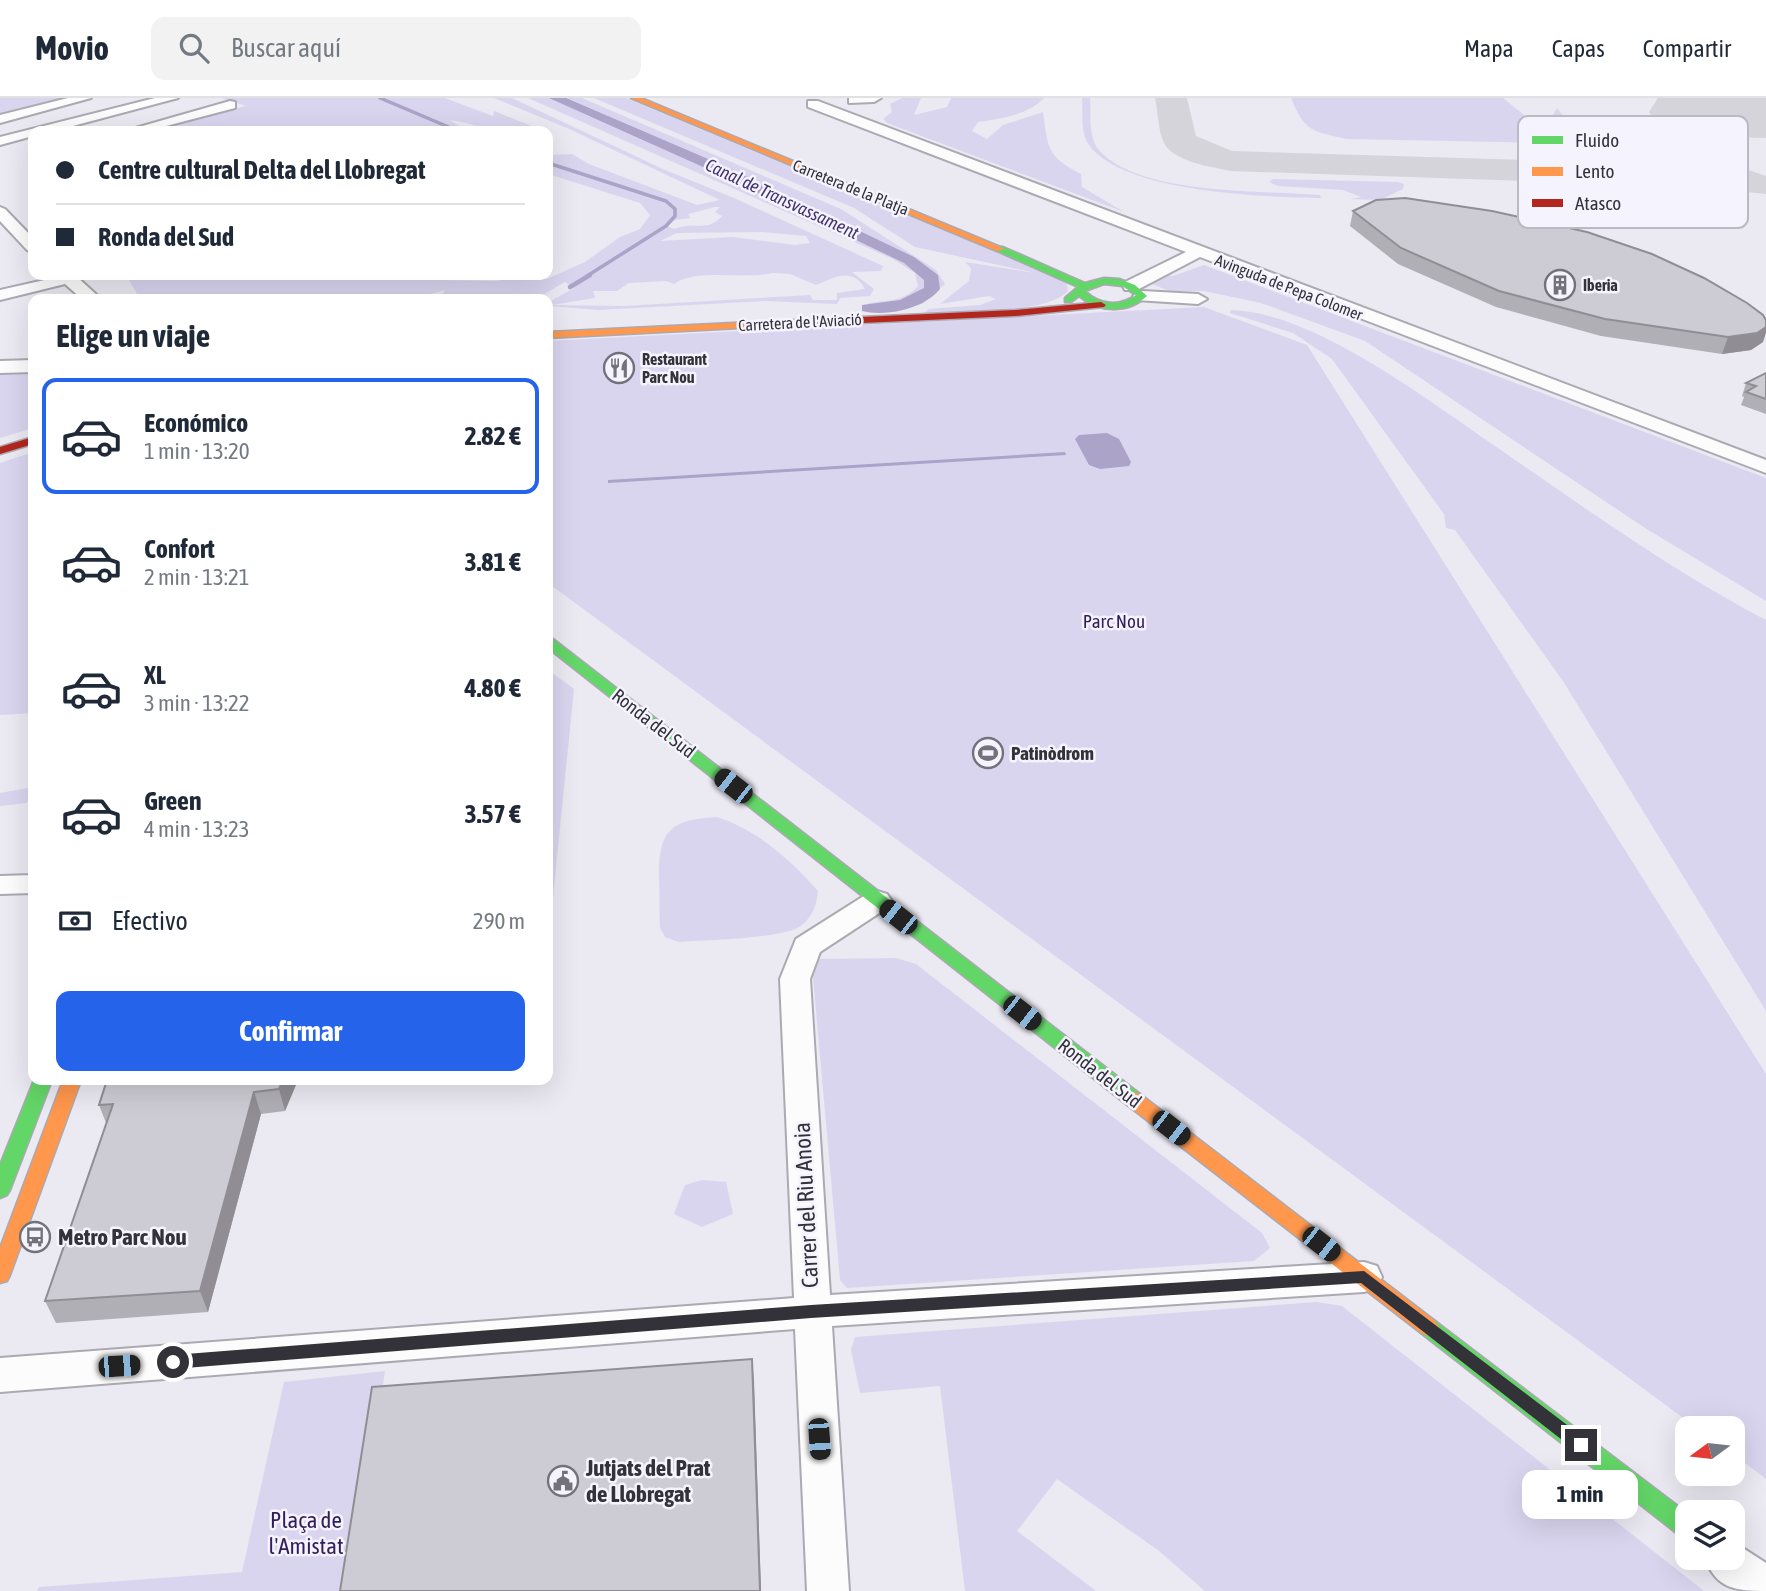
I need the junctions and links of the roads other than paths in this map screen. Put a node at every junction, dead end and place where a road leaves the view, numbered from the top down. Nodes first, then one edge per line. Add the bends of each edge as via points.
1 (171, 98) edge
2 (208, 98) edge
3 (635, 98) edge
4 (78, 99) edge
5 (874, 101) edge
6 (108, 114) junction
7 (0, 119) edge
8 (853, 120) junction
9 (59, 126) edge
10 (143, 126) edge
11 (150, 126) edge
12 (28, 134) edge
13 (0, 141) edge
14 (0, 193) edge
15 (0, 212) edge
16 (28, 220) edge
17 (28, 239) edge
18 (28, 242) edge
19 (8, 244) dead end
20 (1198, 252) junction
21 (54, 280) edge
22 (64, 280) edge
23 (92, 280) edge
24 (1089, 287) junction
25 (1137, 291) junction
26 (85, 294) edge
27 (107, 294) edge
28 (0, 295) edge
29 (1198, 299) dead end
30 (1101, 305) junction
31 (1053, 308) junction
32 (553, 335) edge
33 (28, 366) edge
34 (0, 368) edge
35 (28, 443) edge
36 (1, 451) edge
37 (1766, 467) edge
38 (553, 646) edge
39 (28, 884) edge
40 (0, 885) edge
41 (877, 901) junction
42 (41, 1085) edge
43 (70, 1085) edge
44 (0, 1190) edge
45 (0, 1275) edge
46 (1364, 1277) junction
47 (811, 1312) junction
48 (0, 1375) edge
49 (1675, 1518) edge
50 (1741, 1570) edge
51 (1766, 1589) edge
52 (828, 1591) edge

1 - 6 street
2 - 11 street via 230,105
3 - 24 street, Carretera de la Platja
4 - 6 street
4 - 7 street
5 - 8 street via 876,113
5 - 8 street, Avinguda de Pepa Colomer via 837,99 813,104
6 - 9 street
6 - 10 street
8 - 20 street, Avinguda de Pepa Colomer
12 - 13 street
14 - 16 street
15 - 17 street
18 - 19 street
20 - 25 street
20 - 37 street, Avinguda de Pepa Colomer
21 - 28 street
22 - 26 street
23 - 27 street
24 - 25 street
24 - 30 street, Carretera de la Platja via 1085,299
24 - 31 street, Carretera de l'Aviació
25 - 29 street
25 - 30 street, Carretera de l'Aviació via 1127,305
30 - 31 street, Carretera de l'Aviació
31 - 32 street, Carretera de l'Aviació
33 - 34 street
35 - 36 street
38 - 41 street, Ronda del Sud
39 - 40 street
41 - 46 street, Ronda del Sud
41 - 47 street, Carrer del Riu Anoia via 807,946 794,979
42 - 44 street
43 - 45 street
46 - 47 street
46 - 49 street, Ronda del Sud
47 - 48 street
47 - 52 street, Carrer del Riu Anoia
50 - 51 street

